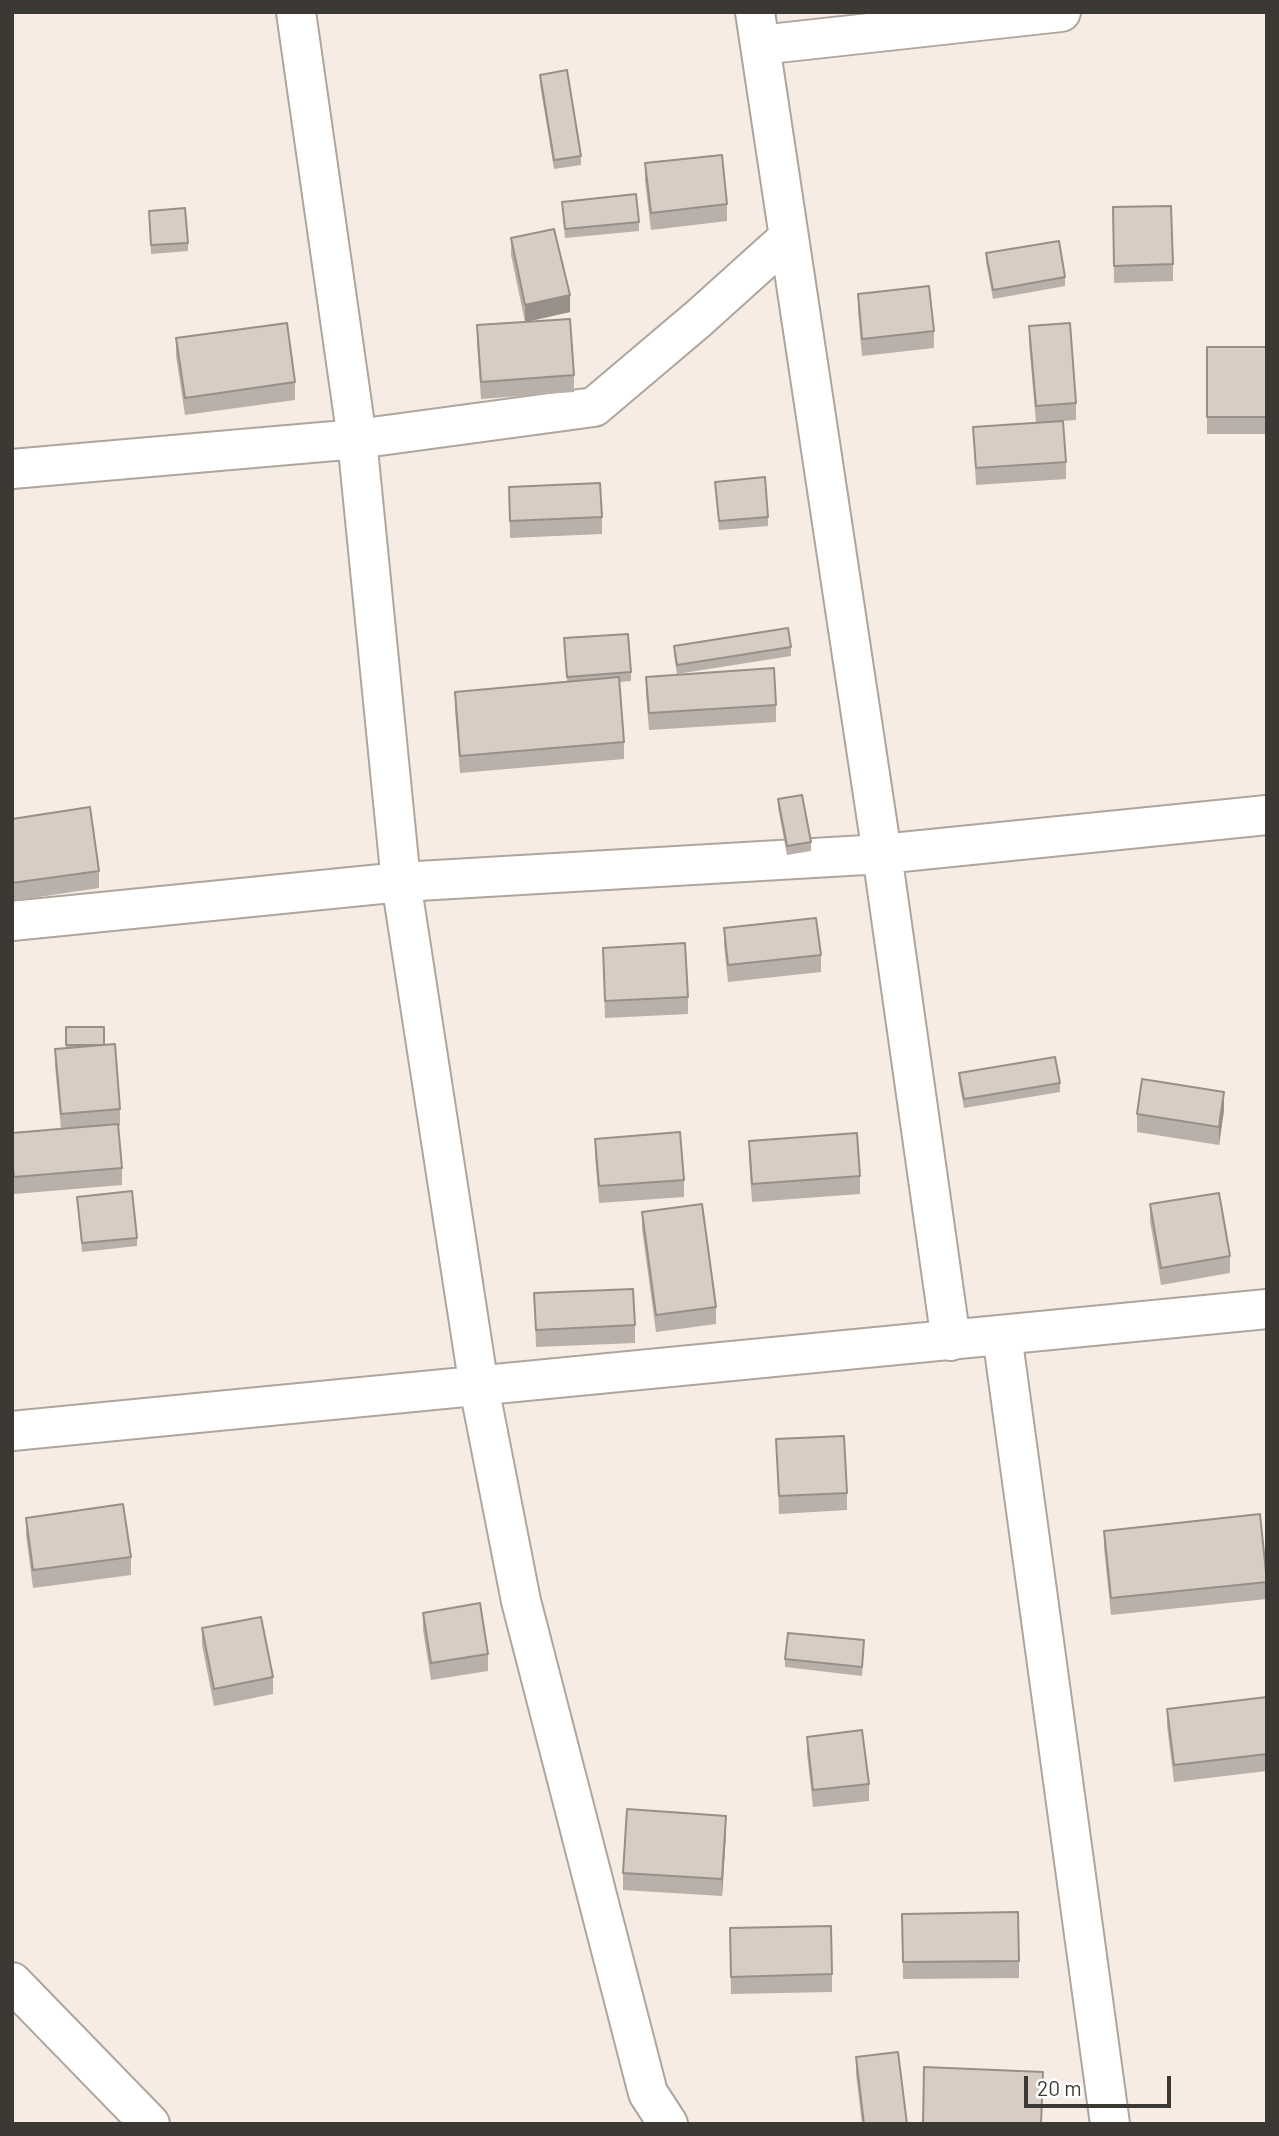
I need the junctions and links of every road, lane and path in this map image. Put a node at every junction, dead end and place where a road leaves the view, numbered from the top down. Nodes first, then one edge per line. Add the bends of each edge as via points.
1 (296, 12) edge
2 (1061, 12) edge
3 (758, 28) edge
4 (788, 237) junction
5 (357, 439) junction
6 (12, 469) edge
7 (1267, 815) edge
8 (882, 854) junction
9 (401, 882) junction
10 (12, 921) edge
11 (1267, 1309) edge
12 (1002, 1335) junction
13 (951, 1341) junction
14 (479, 1387) junction
15 (12, 1431) edge
16 (12, 1982) edge
17 (150, 2124) edge
18 (668, 2124) edge
19 (1110, 2124) edge

1 - 5 street
2 - 3 street
3 - 4 street
4 - 5 street via 594,407
4 - 8 street
5 - 6 street
5 - 9 street
7 - 8 street
8 - 9 street
8 - 13 street
9 - 10 street
9 - 14 street
11 - 12 street
12 - 13 street
12 - 19 street
13 - 14 street
14 - 15 street
14 - 18 street via 521,1601 648,2093
16 - 17 street

